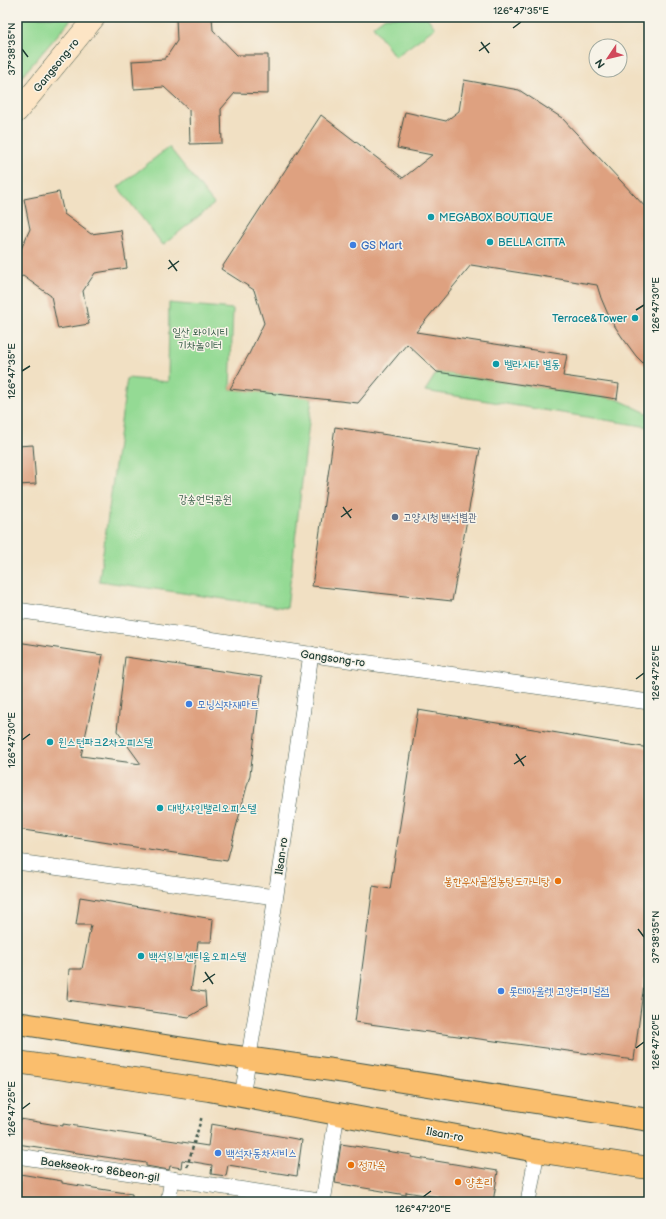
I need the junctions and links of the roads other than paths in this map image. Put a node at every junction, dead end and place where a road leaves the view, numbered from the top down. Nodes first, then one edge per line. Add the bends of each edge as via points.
1 (95, 17) edge
2 (17, 112) edge
3 (17, 610) edge
4 (311, 654) junction
5 (649, 702) edge
6 (17, 862) edge
7 (275, 897) junction
8 (17, 1023) edge
9 (248, 1057) junction
10 (17, 1062) edge
11 (242, 1096) junction
12 (337, 1114) junction
13 (649, 1120) edge
14 (536, 1151) junction
15 (17, 1156) edge
16 (649, 1168) edge
17 (180, 1177) junction
18 (168, 1202) edge
19 (324, 1202) edge
20 (528, 1202) edge

1 - 2 street, Gangsong-ro
3 - 4 street, Gangsong-ro
4 - 5 street, Gangsong-ro
4 - 7 street, Ilsan-ro
6 - 7 street
7 - 9 street, Ilsan-ro
8 - 9 main road
9 - 11 street, Ilsan-ro
9 - 13 main road
10 - 11 main road, Ilsan-ro
11 - 12 main road, Ilsan-ro
12 - 14 main road, Ilsan-ro
12 - 19 street
14 - 16 main road, Ilsan-ro
14 - 20 street
15 - 17 street, Baekseok-ro 86beon-gil
17 - 18 street
17 - 19 street, Baekseok-ro 86beon-gil

